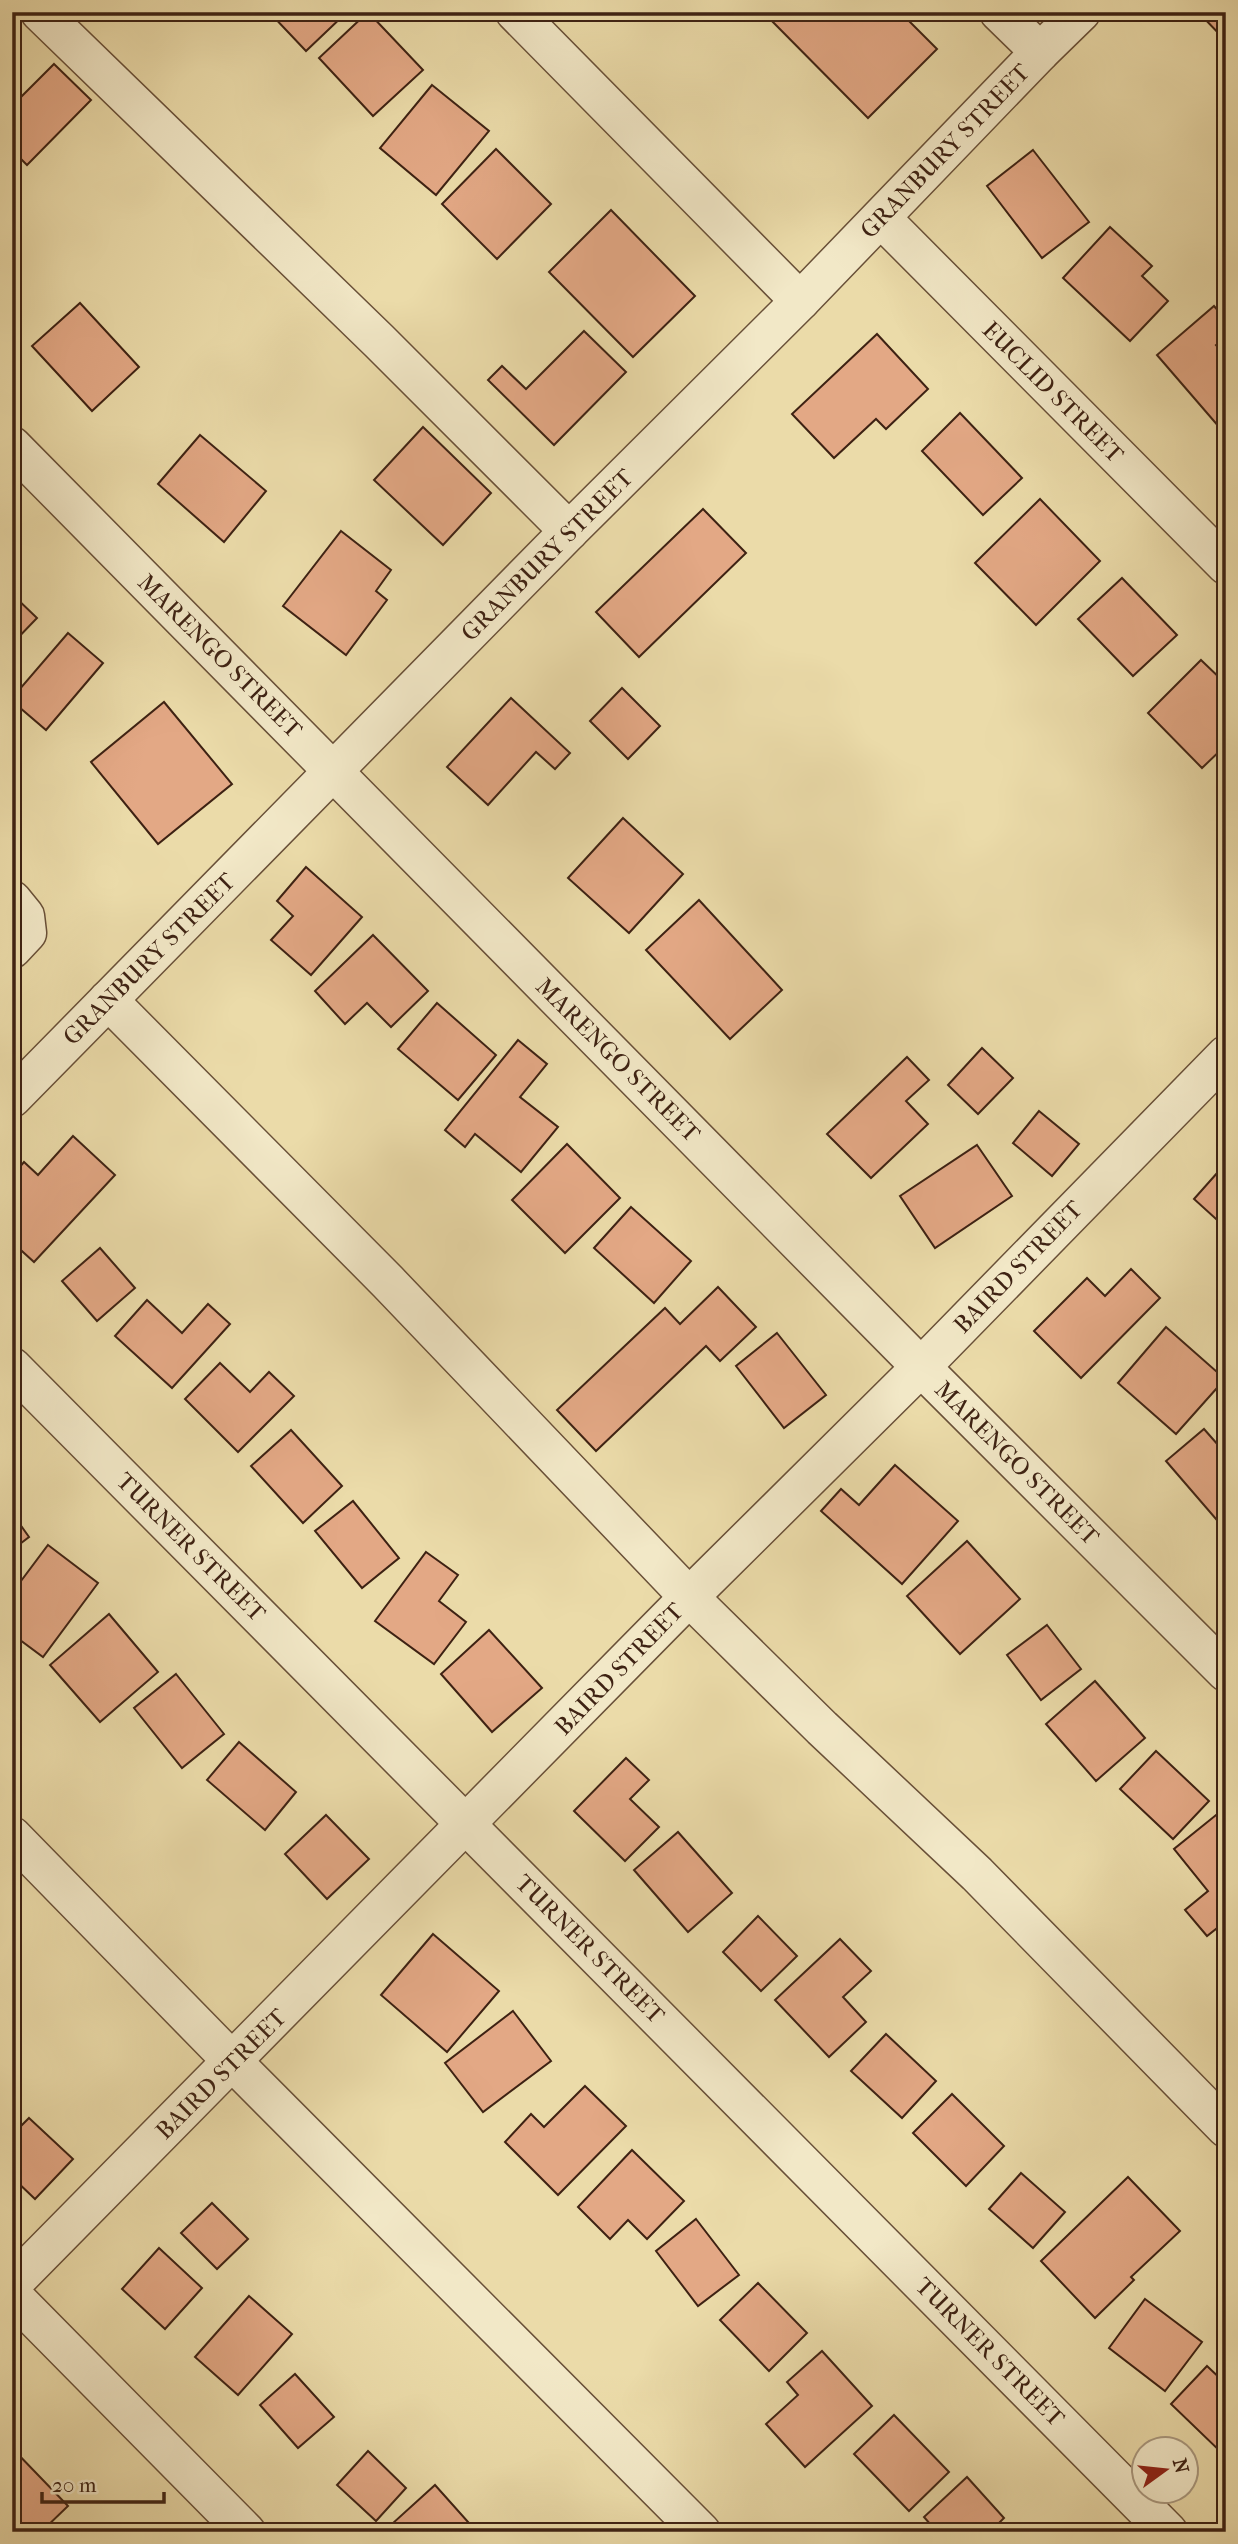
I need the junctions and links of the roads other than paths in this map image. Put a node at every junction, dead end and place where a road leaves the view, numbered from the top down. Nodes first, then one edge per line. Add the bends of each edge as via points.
1 (40, 12) edge
2 (515, 12) edge
3 (999, 12) edge
4 (1081, 12) edge
5 (1040, 52) junction
6 (881, 218) junction
7 (800, 302) junction
8 (12, 446) edge
9 (569, 531) junction
10 (1226, 565) edge
11 (334, 771) junction
12 (12, 900) edge
13 (12, 948) edge
14 (107, 1000) junction
15 (1226, 1055) edge
16 (12, 1098) edge
17 (12, 1367) edge
18 (921, 1367) junction
19 (689, 1597) junction
20 (1226, 1672) edge
21 (467, 1825) junction
22 (12, 1836) edge
23 (233, 2062) junction
24 (1226, 2129) edge
25 (12, 2284) edge
26 (12, 2295) edge
27 (246, 2532) edge
28 (701, 2532) edge
29 (1168, 2532) edge

1 - 9 street
2 - 7 street
3 - 5 street
4 - 5 street, GRANBURY STREET
5 - 6 street, GRANBURY STREET
6 - 7 street, GRANBURY STREET
6 - 10 street, EUCLID STREET
7 - 9 street, GRANBURY STREET
8 - 11 street, MARENGO STREET
9 - 11 street, GRANBURY STREET
11 - 14 street, GRANBURY STREET
11 - 18 street, MARENGO STREET
12 - 13 street via 25,916 27,933
14 - 16 street, GRANBURY STREET
14 - 19 street via 397,1292
15 - 18 street, BAIRD STREET
17 - 21 street, TURNER STREET
18 - 19 street, BAIRD STREET
18 - 20 street, MARENGO STREET
19 - 21 street, BAIRD STREET
19 - 24 street via 977,1874
21 - 23 street, BAIRD STREET
21 - 29 street, TURNER STREET
22 - 23 street
23 - 25 street, BAIRD STREET
23 - 28 street
26 - 27 street

